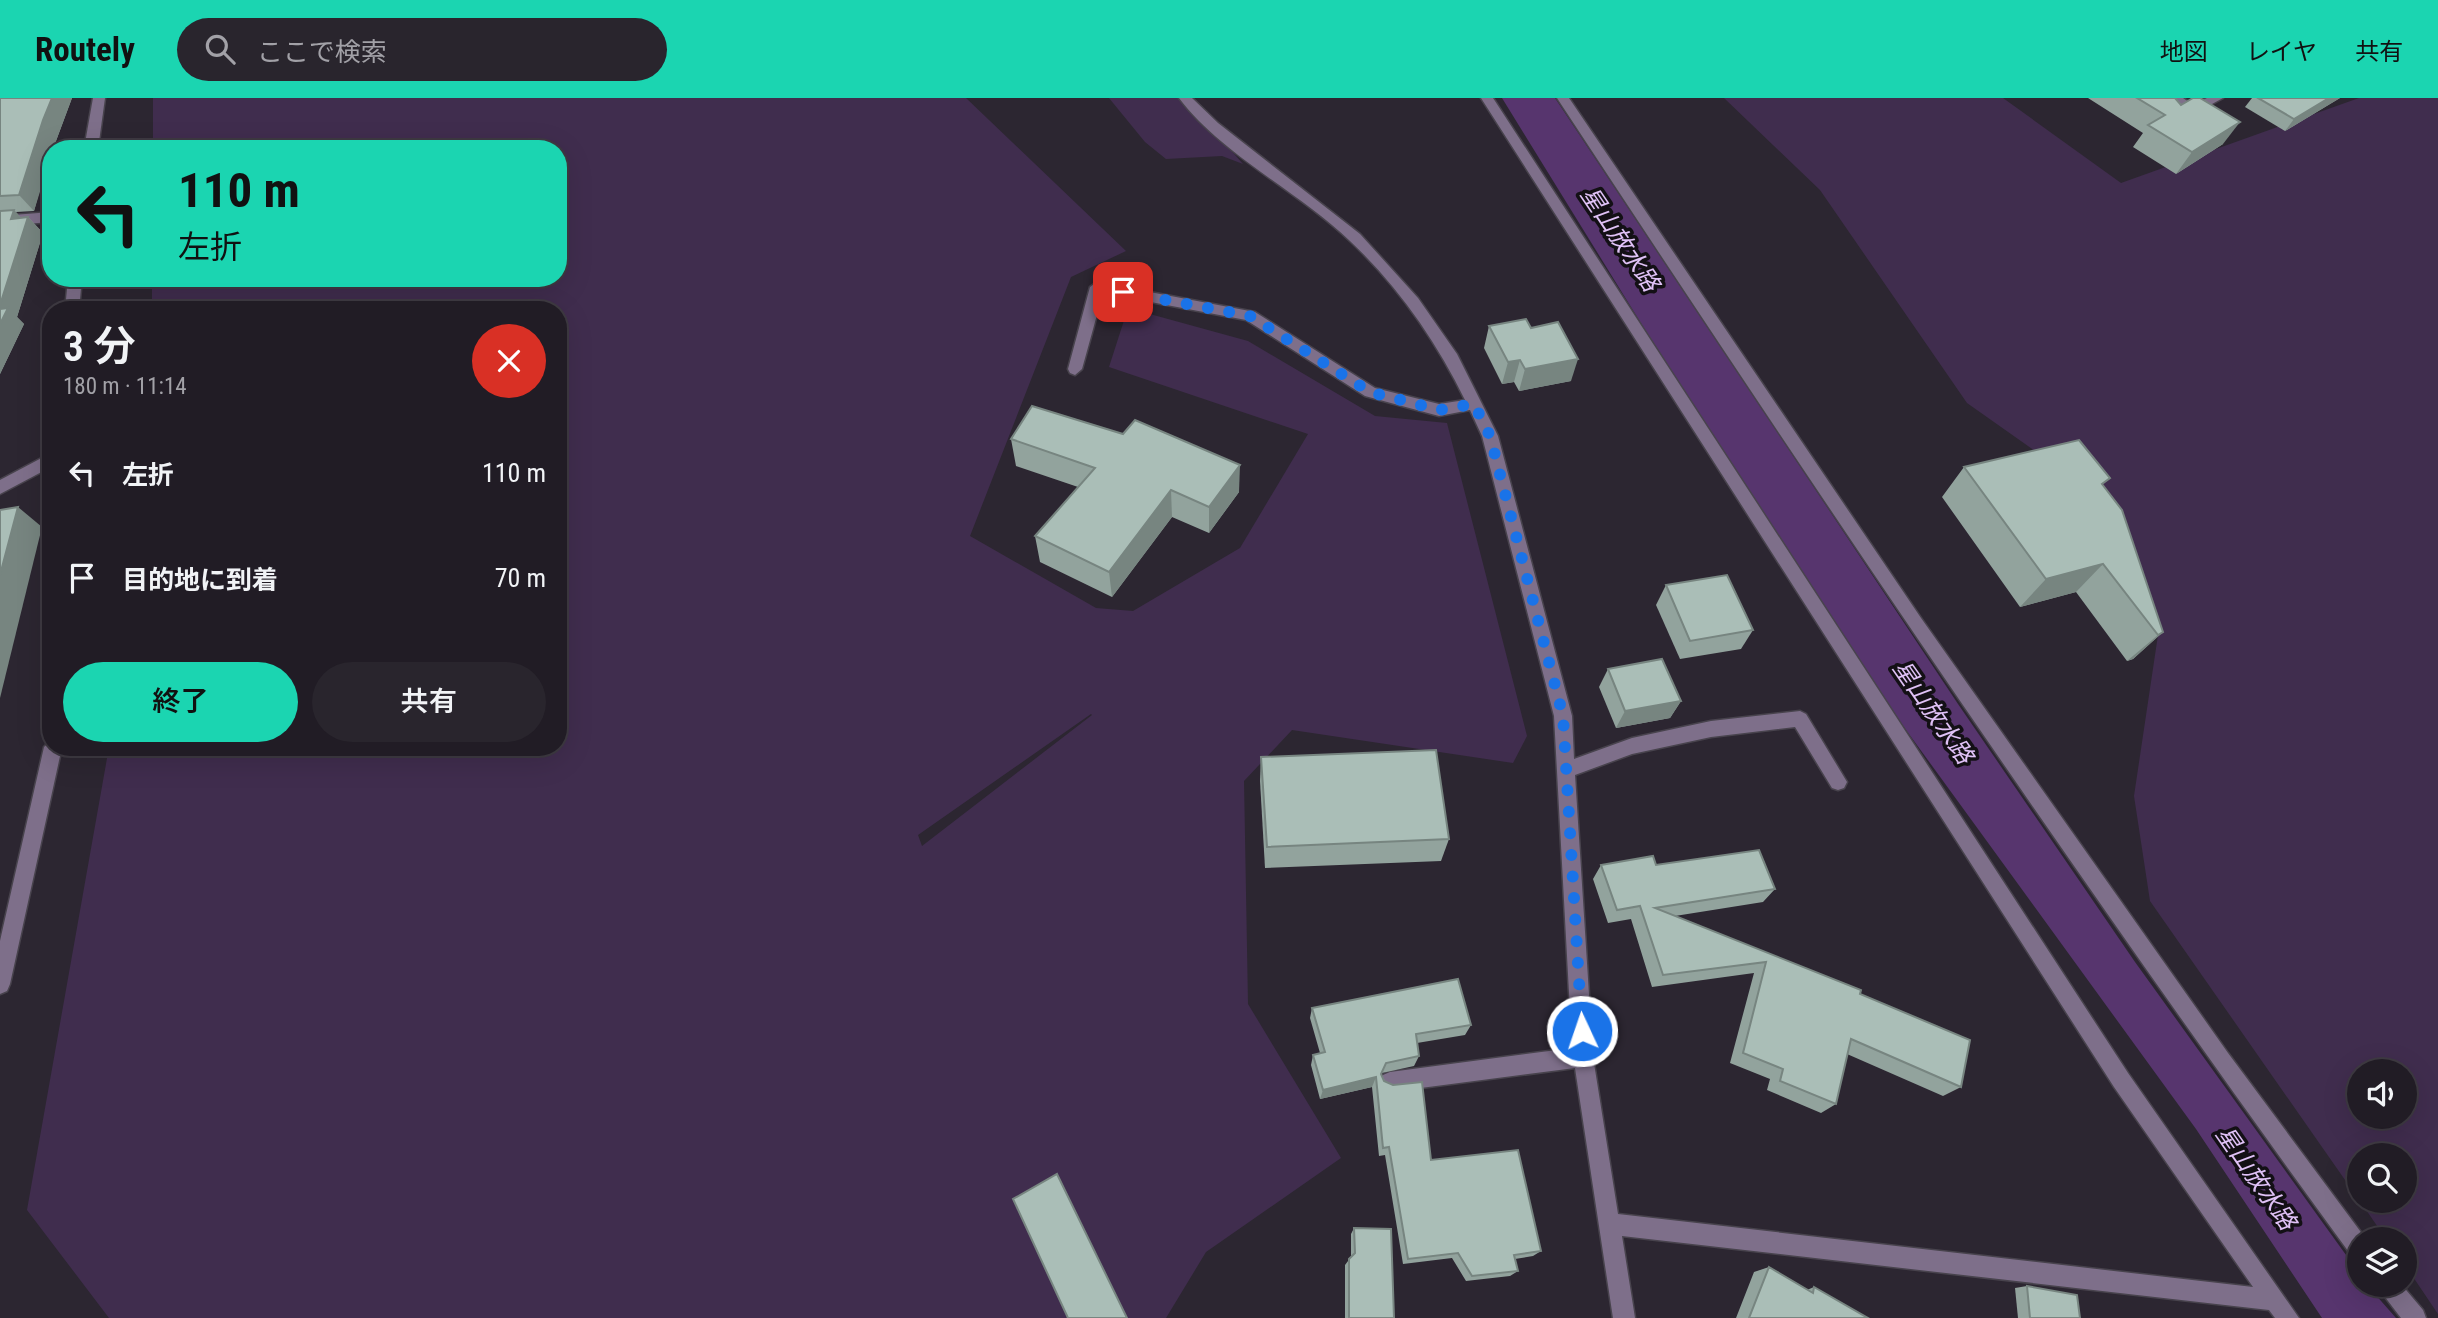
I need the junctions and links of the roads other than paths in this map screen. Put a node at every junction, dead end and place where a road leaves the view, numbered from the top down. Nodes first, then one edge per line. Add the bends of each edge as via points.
1 (99, 98) edge
2 (1185, 98) edge
3 (1487, 98) edge
4 (1563, 98) edge
5 (2175, 98) edge
6 (2217, 98) edge
7 (92, 140) edge
8 (42, 218) edge
9 (0, 221) edge
10 (1075, 369) dead end
11 (1474, 404) junction
12 (42, 464) edge
13 (0, 488) edge
14 (51, 756) edge
15 (1566, 770) junction
16 (1838, 782) dead end
17 (0, 984) edge
18 (1584, 1057) junction
19 (1390, 1082) edge
20 (1609, 1224) junction
21 (2347, 1232) edge
22 (2397, 1297) edge
23 (2274, 1300) junction
24 (1624, 1318) edge
25 (2288, 1318) edge
26 (2414, 1318) edge

1 - 7 street
2 - 11 street via 1213,126 1355,237 1413,302 1452,358
3 - 23 street via 2121,1080
4 - 21 street via 1914,624
5 - 6 street via 2192,111
8 - 9 street
10 - 11 street via 1097,287 1250,316 1370,392 1439,410
11 - 15 street via 1490,436 1563,716
12 - 13 street
14 - 17 street
15 - 16 street via 1632,746 1711,729 1800,719
15 - 18 street
18 - 19 street
18 - 20 street
20 - 23 street
20 - 24 street
22 - 26 street
23 - 25 street

